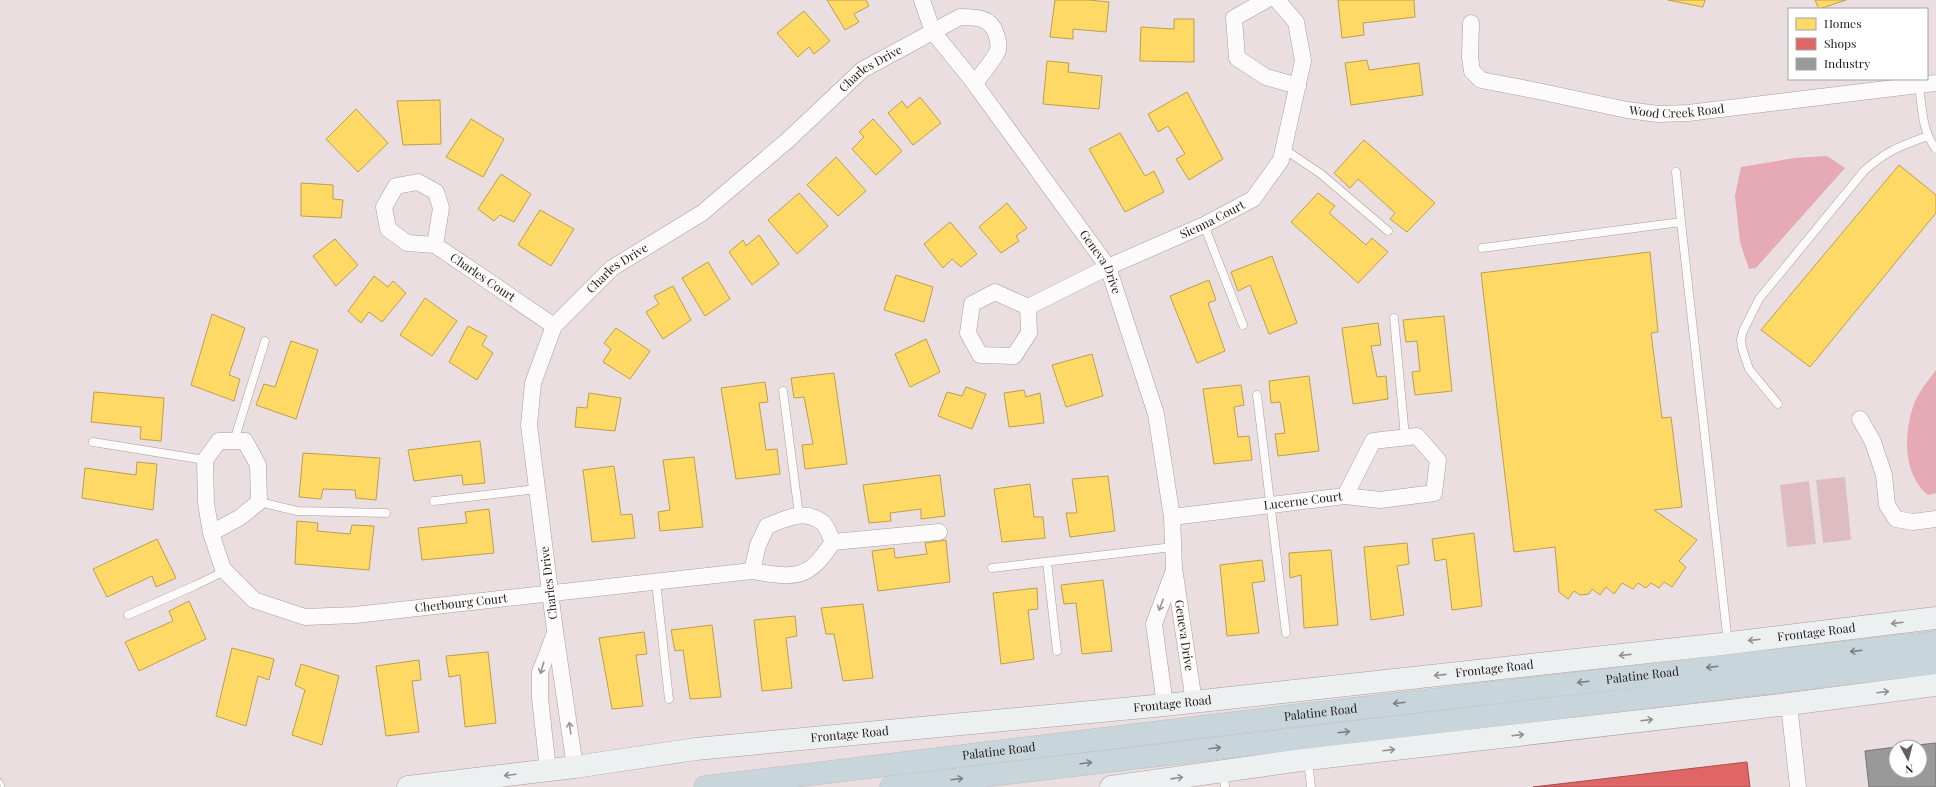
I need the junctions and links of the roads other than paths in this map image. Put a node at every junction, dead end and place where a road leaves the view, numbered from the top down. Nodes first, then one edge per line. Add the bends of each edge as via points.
1 (922, 0) edge
2 (1266, 0) edge
3 (1276, 0) edge
4 (1471, 23) dead end
5 (933, 32) junction
6 (975, 83) junction
7 (1936, 83) edge
8 (1919, 85) junction
9 (1298, 86) junction
10 (1928, 136) junction
11 (1284, 149) junction
12 (1936, 149) edge
13 (1676, 172) dead end
14 (1681, 222) junction
15 (1204, 225) junction
16 (1388, 232) dead end
17 (435, 244) junction
18 (1482, 248) dead end
19 (1108, 267) junction
20 (1028, 307) junction
21 (1394, 318) dead end
22 (554, 326) junction
23 (1243, 326) dead end
24 (265, 341) dead end
25 (784, 391) dead end
26 (1257, 395) dead end
27 (1778, 404) dead end
28 (1860, 419) dead end
29 (1405, 437) junction
30 (234, 441) junction
31 (94, 442) dead end
32 (205, 460) junction
33 (537, 489) junction
34 (1345, 496) junction
35 (434, 501) dead end
36 (259, 502) junction
37 (1270, 505) junction
38 (386, 513) dead end
39 (799, 515) junction
40 (1172, 517) junction
41 (1936, 519) edge
42 (939, 532) dead end
43 (211, 533) junction
44 (833, 542) junction
45 (1173, 547) junction
46 (1047, 562) junction
47 (992, 568) dead end
48 (1174, 568) junction
49 (225, 571) junction
50 (752, 571) junction
51 (656, 582) junction
52 (552, 594) junction
53 (128, 615) dead end
54 (1936, 618) edge
55 (555, 631) junction
56 (1286, 633) dead end
57 (1936, 642) edge
58 (1728, 643) junction
59 (1057, 651) dead end
60 (1936, 663) edge
61 (1936, 668) edge
62 (1887, 669) junction
63 (1936, 685) edge
64 (669, 699) dead end
65 (1194, 702) junction
66 (1789, 704) junction
67 (1165, 705) junction
68 (1308, 759) junction
69 (575, 767) junction
70 (548, 770) junction
71 (1224, 779) edge
72 (408, 787) edge
73 (705, 787) edge
74 (890, 787) edge
75 (1111, 787) edge
76 (1311, 787) edge
77 (1798, 787) edge

1 - 5 street, Geneva Drive
2 - 9 street via 1234,18 1237,58 1266,77
3 - 9 street, Sienna Court via 1296,22 1303,62
4 - 8 street, Wood Creek Road via 1472,71 1481,80 1627,110 1658,114 1688,113
5 - 6 street, Geneva Drive
5 - 6 street, Charles Drive via 960,17 987,20 998,39 998,50
5 - 22 street, Charles Drive via 862,70 788,140 702,213 612,268
6 - 19 street, Geneva Drive
7 - 8 street, Wood Creek Road
8 - 10 lane
9 - 11 street, Sienna Court
10 - 12 lane
10 - 27 lane via 1893,148 1864,171 1760,299 1743,331 1742,348 1749,369
11 - 15 street, Sienna Court via 1282,160 1253,199
11 - 16 lane via 1321,174
13 - 14 lane
14 - 18 lane
14 - 58 lane
15 - 19 street, Sienna Court
15 - 23 lane
17 - 17 street via 407,243 388,229 384,207 396,186 418,182 436,192 441,208
17 - 22 street, Charles Court
19 - 20 street, Sienna Court
19 - 40 street, Geneva Drive via 1156,414
20 - 20 street via 995,292 972,304 968,333 980,355 1014,356 1029,333
21 - 29 lane
22 - 33 street, Charles Drive via 533,383 530,411 529,424
24 - 30 lane
25 - 39 lane
26 - 37 lane
28 - 41 street via 1873,442 1884,475 1888,505 1896,519 1913,522
29 - 34 street via 1373,441
29 - 34 street, Lucerne Court via 1417,436 1438,460 1434,493 1380,500
30 - 32 street via 219,441
30 - 36 street via 245,441 258,465
31 - 32 lane
32 - 43 street, Cherbourg Court via 206,503
33 - 35 lane
33 - 52 street, Charles Drive
34 - 37 street, Lucerne Court
36 - 38 lane via 297,510
36 - 43 street via 239,518
37 - 40 street, Lucerne Court
37 - 56 lane
39 - 44 street via 810,515 823,523
39 - 50 street via 767,526 758,545
40 - 45 street, Geneva Drive
42 - 44 street
43 - 49 street, Cherbourg Court
44 - 50 street, Cherbourg Court via 820,562 801,575
45 - 46 lane
45 - 48 street, Geneva Drive
46 - 47 lane
46 - 59 lane
48 - 65 street, Geneva Drive
48 -> 67 street, Geneva Drive via 1154,624
49 - 52 street, Cherbourg Court via 254,600 305,617 355,615
49 - 53 lane
50 - 51 street, Cherbourg Court
51 - 52 street, Cherbourg Court
51 - 64 lane
52 - 55 street, Charles Drive
54 -> 58 street, Frontage Road
69 -> 55 street, Charles Drive
55 -> 70 street, Charles Drive via 540,672 540,698
57 -> 73 highway, Palatine Road
58 -> 65 street, Frontage Road
60 - 62 highway, Palatine Road
61 - 62 highway
74 -> 62 highway, Palatine Road
66 -> 63 street
65 - 67 street, Frontage Road
68 -> 66 street
66 - 77 street
67 - 69 street, Frontage Road via 696,749
68 - 71 street
68 - 76 lane
69 - 70 street, Frontage Road
70 -> 72 street, Frontage Road
75 -> 71 street

